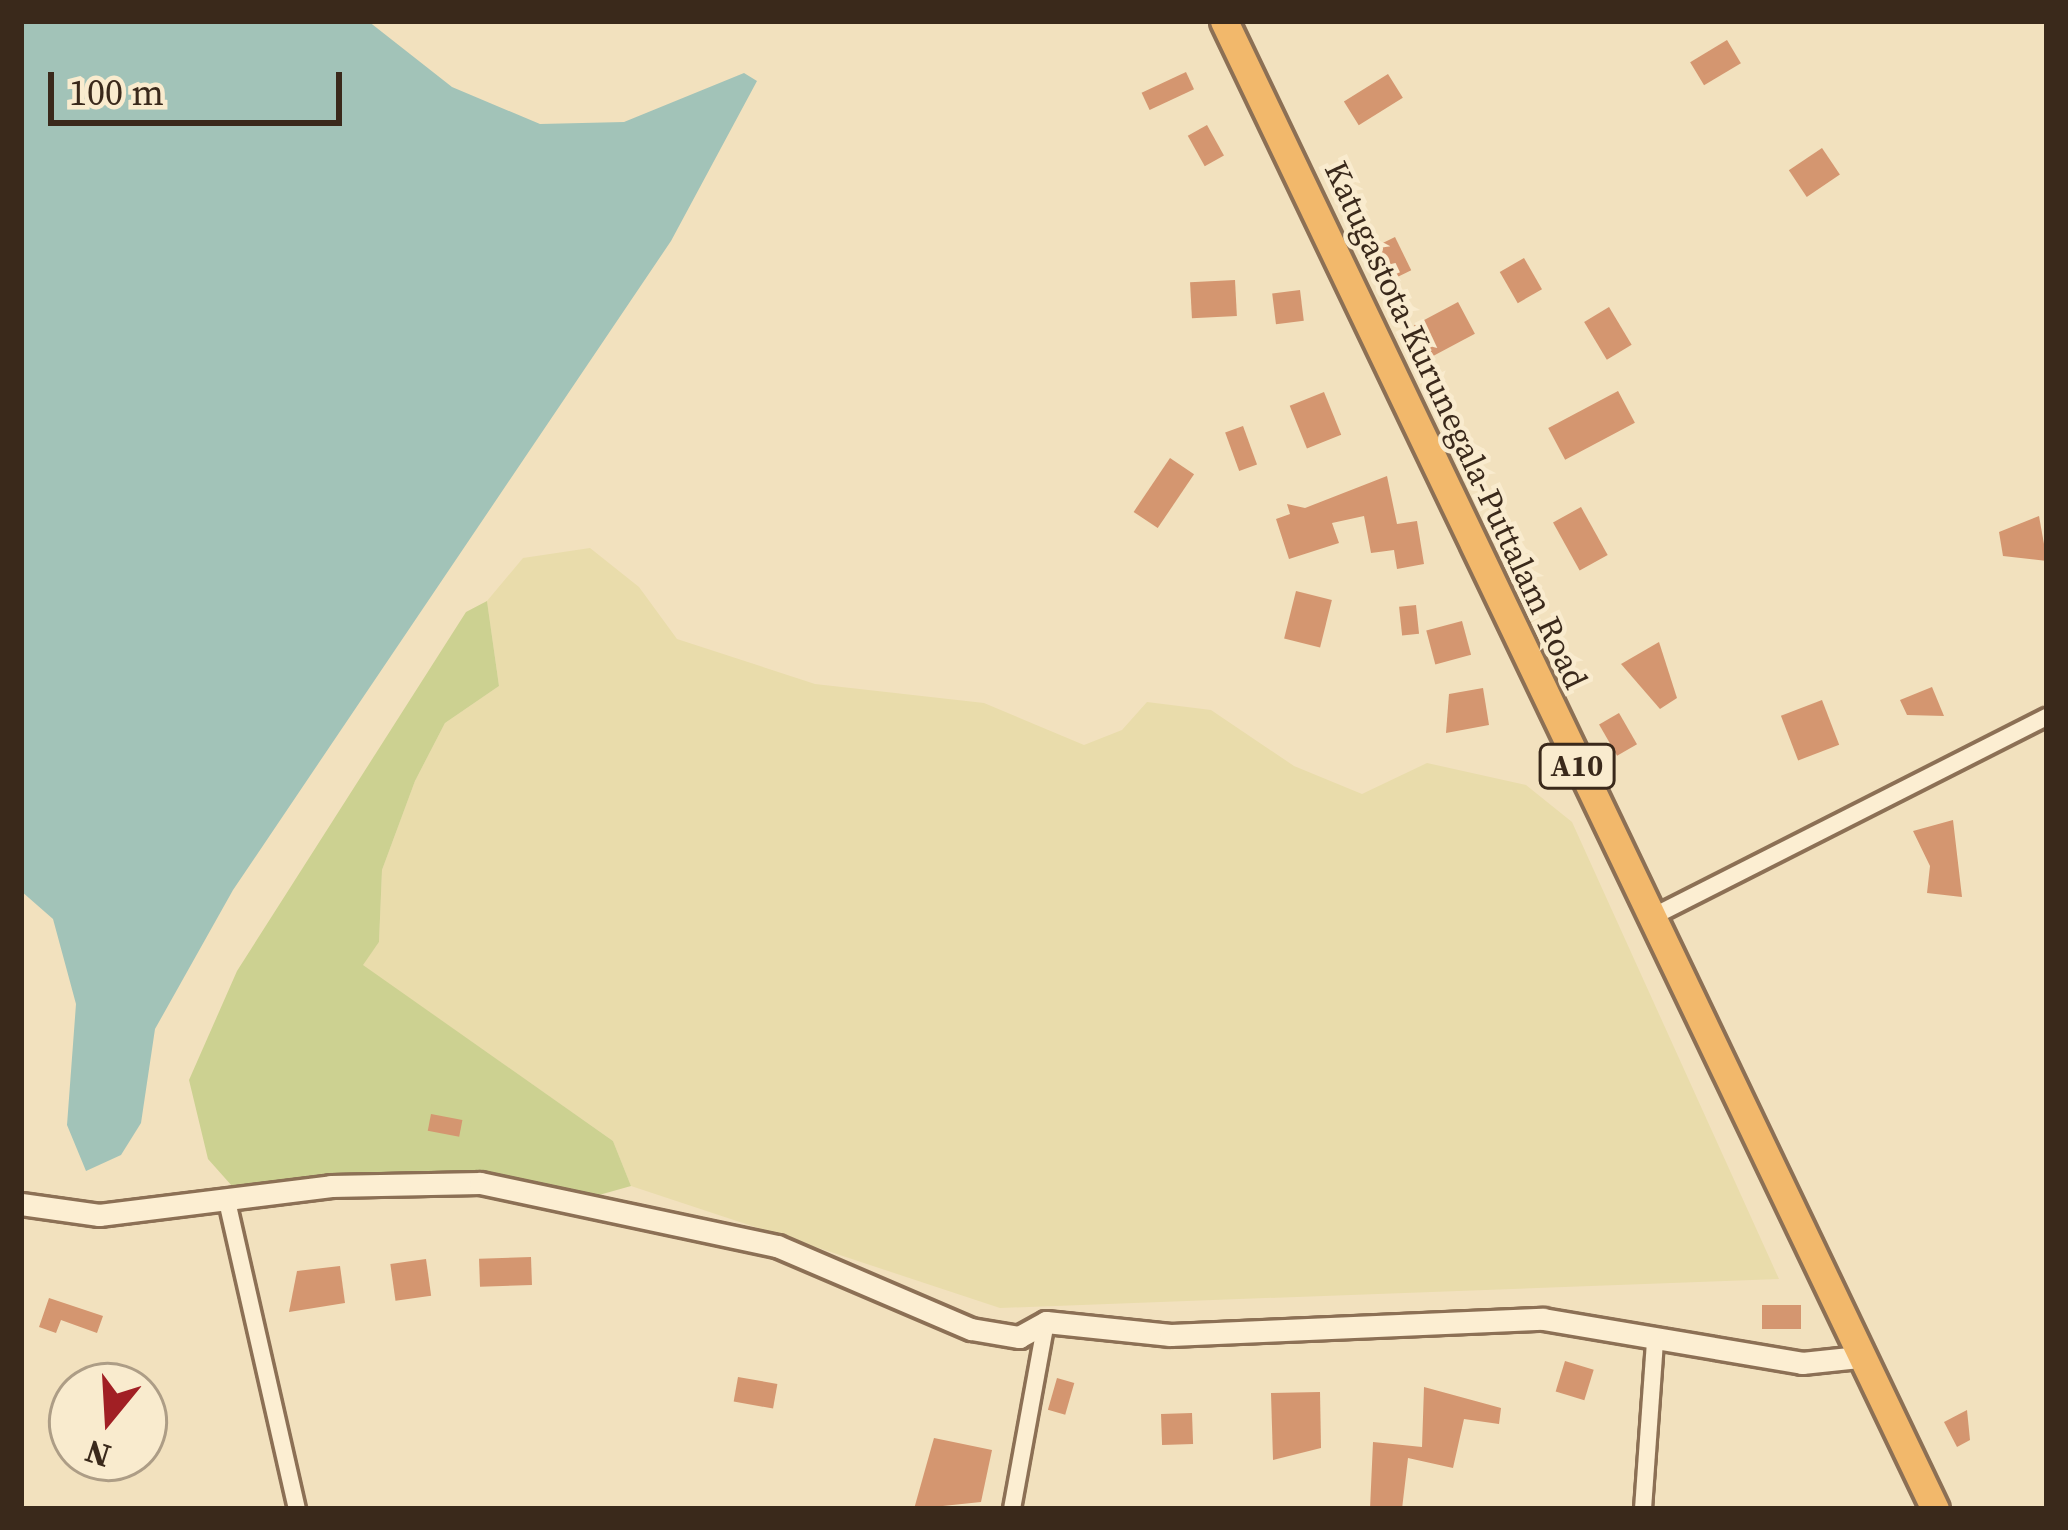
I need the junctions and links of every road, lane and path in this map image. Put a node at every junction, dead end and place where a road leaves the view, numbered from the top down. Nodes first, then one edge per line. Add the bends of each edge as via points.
1 (1224, 21) edge
2 (2047, 717) edge
3 (1649, 918) junction
4 (227, 1201) junction
5 (21, 1204) edge
6 (1046, 1322) junction
7 (1654, 1342) junction
8 (1859, 1358) junction
9 (297, 1509) edge
10 (1012, 1509) edge
11 (1643, 1509) edge
12 (1935, 1509) edge

1 - 3 highway, Katugastota-Kurunegala-Puttalam Road / A10
2 - 3 street
3 - 8 highway, Katugastota-Kurunegala-Puttalam Road / A10
4 - 5 street via 99,1215
4 - 6 street via 480,1184 777,1246 970,1329 1019,1337
4 - 9 street
6 - 7 street via 1170,1334 1543,1319
6 - 10 street
7 - 8 street via 1802,1363
7 - 11 street
8 - 12 highway, Katugastota-Kurunegala-Puttalam Road / A10

